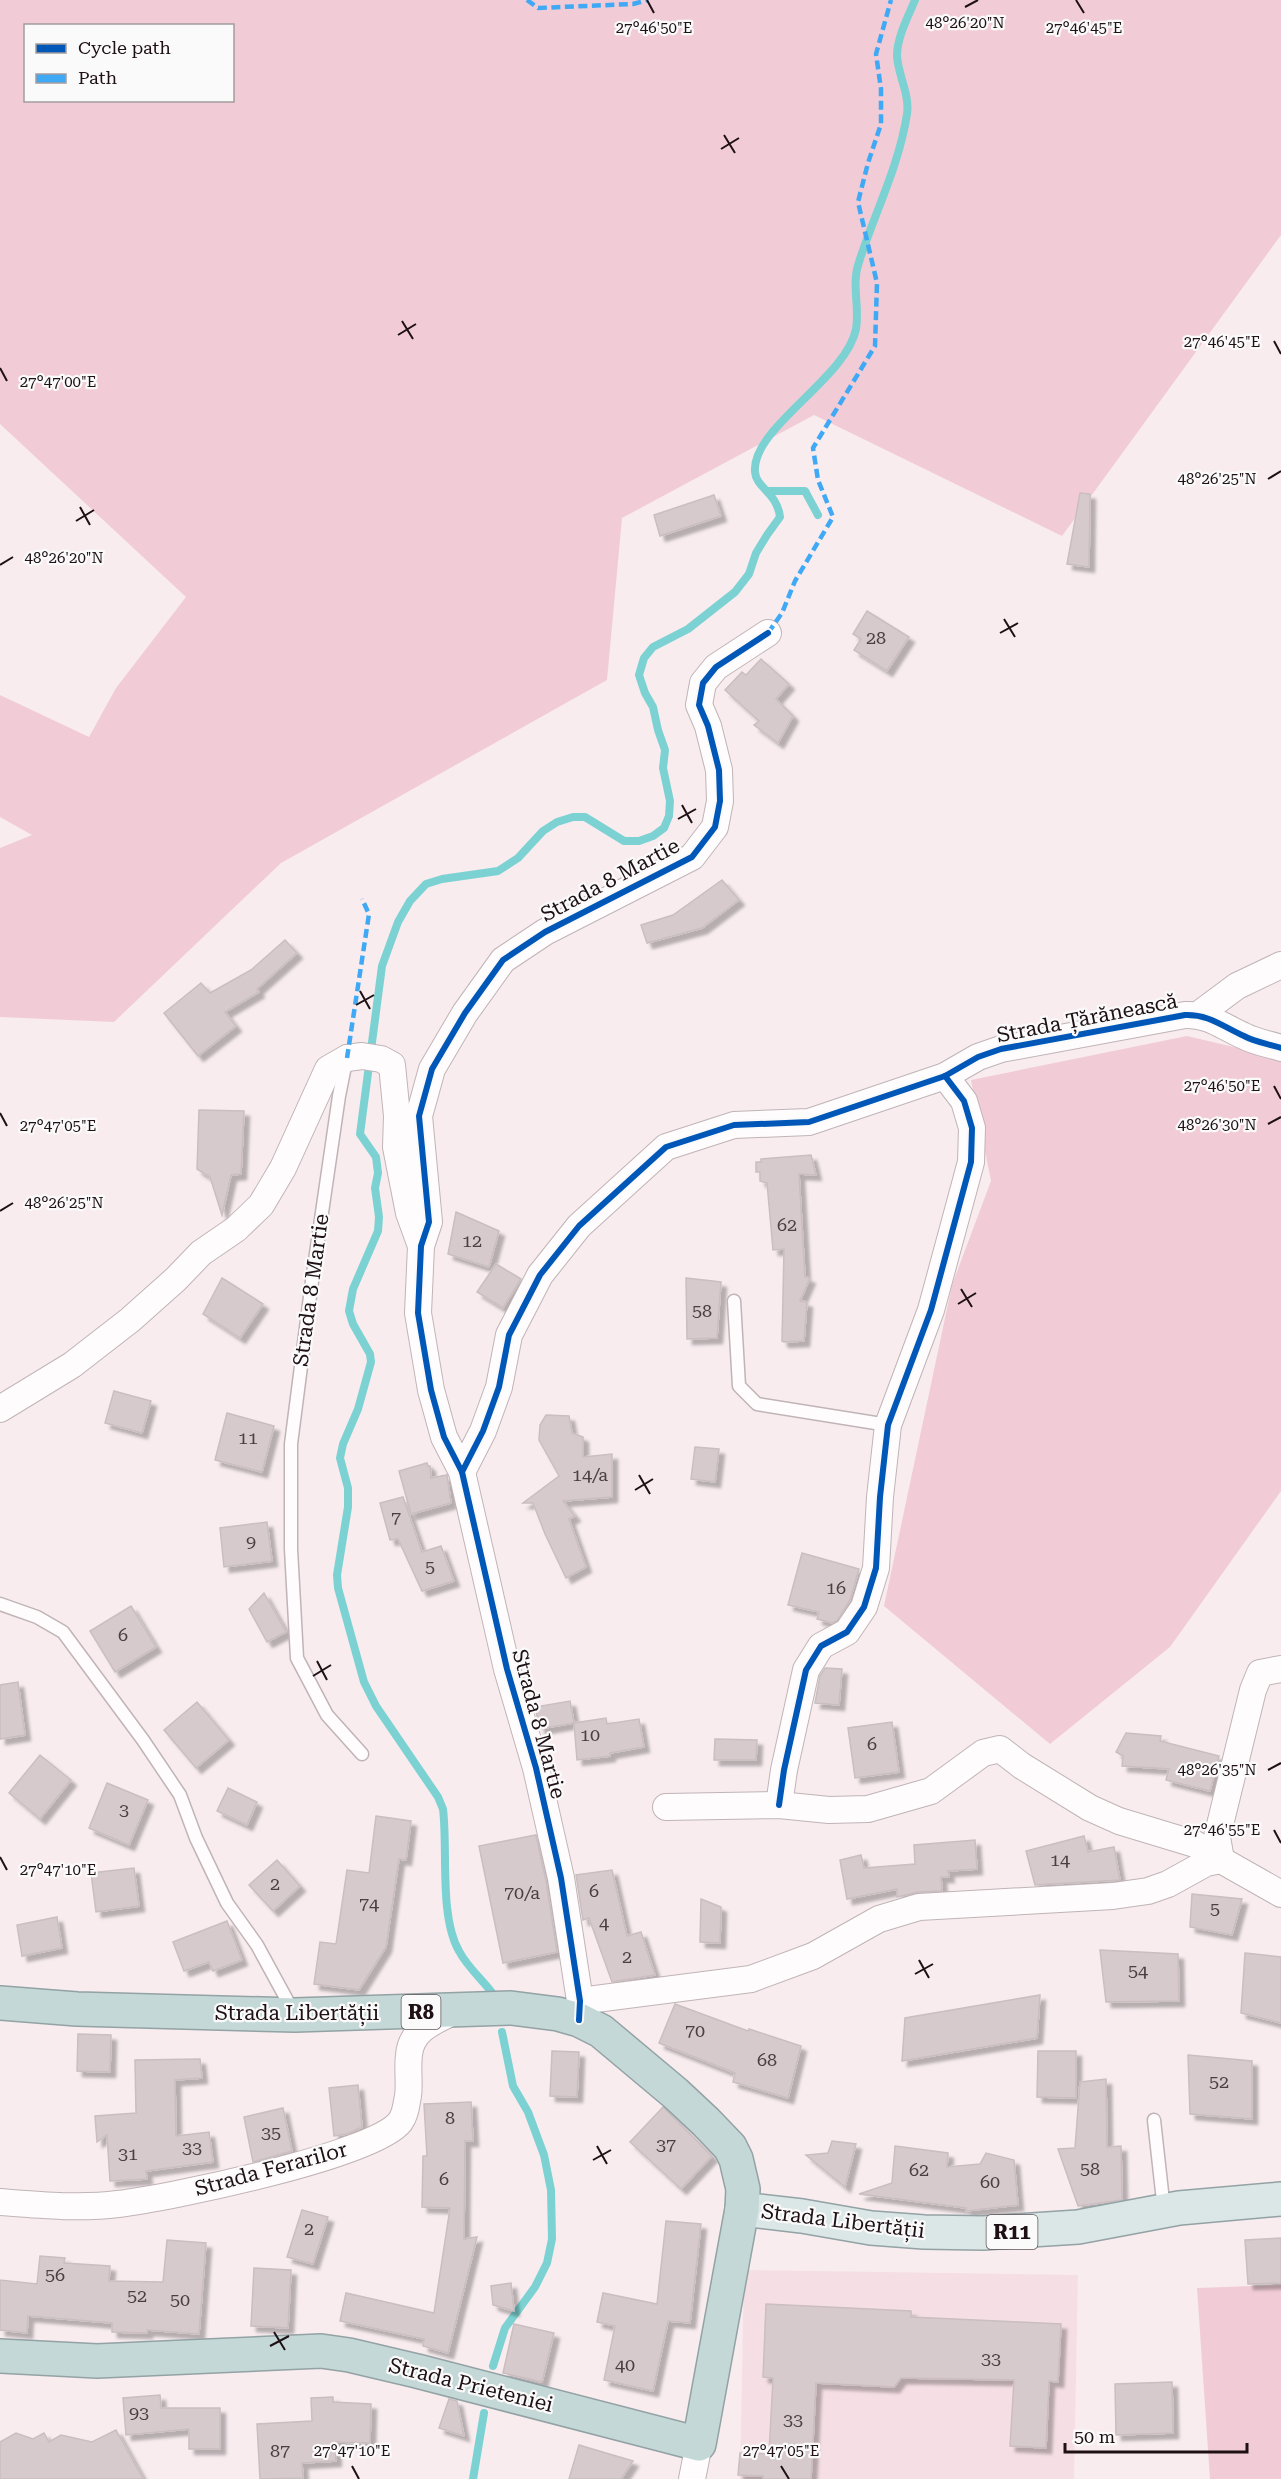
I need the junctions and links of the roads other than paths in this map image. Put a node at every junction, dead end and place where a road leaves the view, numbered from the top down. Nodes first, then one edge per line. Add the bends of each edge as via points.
1 (768, 633) dead end
2 (1281, 965) edge
3 (1198, 1015) junction
4 (1281, 1048) edge
5 (363, 1058) junction
6 (945, 1077) junction
7 (421, 1246) junction
8 (734, 1301) dead end
9 (0, 1409) edge
10 (888, 1425) junction
11 (462, 1473) junction
12 (0, 1604) edge
13 (1270, 1671) edge
14 (362, 1754) dead end
15 (779, 1805) junction
16 (666, 1806) dead end
17 (1221, 1860) junction
18 (1281, 1894) edge
19 (0, 2003) edge
20 (580, 2010) junction
21 (456, 2011) junction
22 (295, 2015) junction
23 (1154, 2120) dead end
24 (1281, 2199) edge
25 (0, 2202) edge
26 (742, 2209) junction
27 (1164, 2211) junction
28 (0, 2356) edge
29 (699, 2444) junction
30 (692, 2479) edge

1 - 7 street, Strada 8 Martie via 716,667 703,683 699,705 719,770 720,801 714,827 692,857 545,932 503,960 432,1069 419,1116 429,1222
2 - 3 street, Strada Țărănească via 1237,986
3 - 4 street, Strada Țărănească via 1222,1023 1244,1037
3 - 6 street, Strada Țărănească via 1001,1049 978,1057
5 - 7 street, Strada 8 Martie via 392,1065 396,1148 409,1213
5 - 9 street via 328,1069 283,1168 261,1205 236,1229 201,1253 130,1320 72,1365
5 - 14 lane, Strada 8 Martie via 339,1096 291,1443 297,1658 327,1715
6 - 10 street via 964,1101 972,1128 971,1162 931,1310
6 - 11 street via 809,1122 734,1125 666,1147 579,1226 540,1275 509,1335 495,1398
7 - 11 street, Strada 8 Martie via 418,1313 431,1390 444,1437
8 - 10 lane via 739,1386 757,1404
10 - 15 street via 876,1568 864,1607 847,1632 821,1646 806,1670
11 - 20 street, Strada 8 Martie via 507,1669 556,1856
12 - 22 lane via 37,1617 63,1632 143,1740 180,1795 227,1903 257,1945
13 - 17 street via 1253,1690 1217,1837
15 - 16 street
15 - 17 street via 868,1809 931,1791 983,1753 1000,1749 1090,1808 1195,1844
17 - 18 street
17 - 20 street via 1206,1863 1148,1891 919,1907 879,1918 813,1956 751,1979
19 - 22 highway, Strada Libertății / R8
20 - 21 highway, Strada Libertății / R8 via 558,2014 511,2008
20 - 26 highway, Strada Libertății / R8 via 683,2100 730,2148 740,2173
21 - 22 highway, Strada Libertății / R8
21 - 25 street, Strada Ferarilor via 420,2030 413,2039 405,2113 389,2132 373,2139 327,2157 260,2175 117,2204
23 - 27 lane
24 - 27 main road, Strada Libertății / R11
26 - 27 main road, Strada Libertății / R11 via 871,2228 959,2233 1078,2227
26 - 29 highway, R8
28 - 29 highway, Strada Prieteniei via 97,2361 321,2351 426,2373
29 - 30 street

